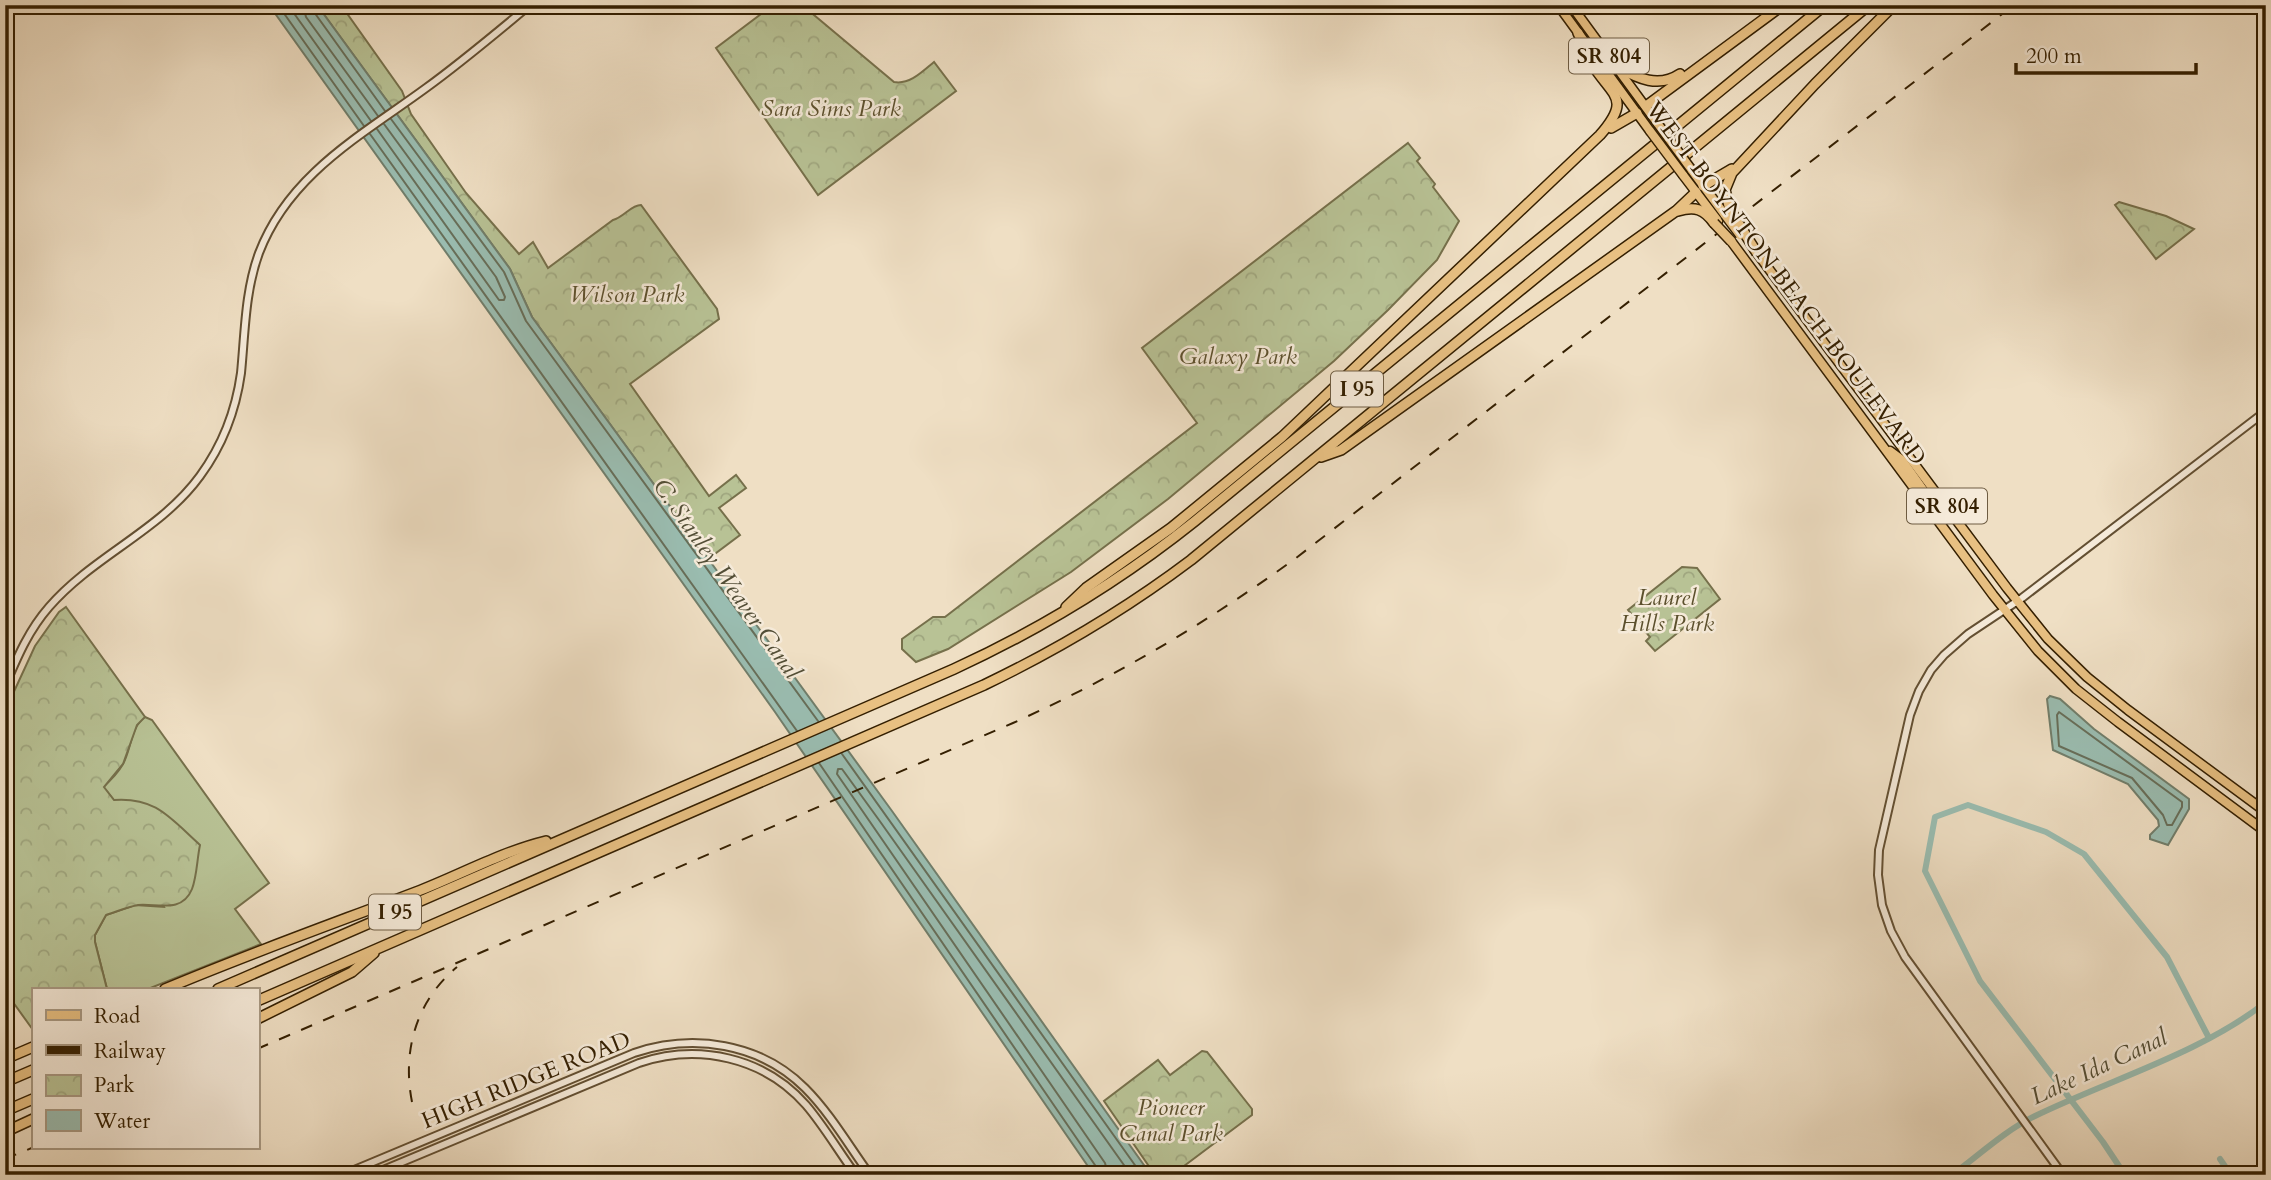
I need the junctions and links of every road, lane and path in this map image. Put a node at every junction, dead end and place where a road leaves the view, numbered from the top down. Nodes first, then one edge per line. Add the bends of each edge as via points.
1 (530, 5) edge
2 (1558, 5) edge
3 (1571, 5) edge
4 (1783, 5) edge
5 (1825, 5) edge
6 (1869, 5) edge
7 (1894, 5) edge
8 (1578, 33) junction
9 (1712, 57) junction
10 (1618, 67) junction
11 (1646, 106) junction
12 (1637, 113) junction
13 (1600, 135) junction
14 (1749, 154) junction
15 (1700, 189) junction
16 (1676, 211) junction
17 (1722, 217) junction
18 (1731, 241) joint
19 (1757, 253) joint
20 (2266, 411) edge
21 (1885, 447) junction
22 (1313, 460) junction
23 (1944, 501) junction
24 (2017, 601) junction
25 (2003, 609) junction
26 (1051, 620) junction
27 (5, 686) edge
28 (2266, 812) edge
29 (2266, 832) edge
30 (572, 835) junction
31 (383, 946) junction
32 (167, 988) edge
33 (220, 988) edge
34 (259, 1000) edge
35 (259, 1018) edge
36 (32, 1046) edge
37 (5, 1059) edge
38 (32, 1070) edge
39 (5, 1082) edge
40 (32, 1099) edge
41 (5, 1111) edge
42 (32, 1119) edge
43 (5, 1132) edge
44 (342, 1175) edge
45 (371, 1175) edge
46 (856, 1175) edge
47 (870, 1175) edge
48 (2063, 1175) edge

1 - 27 street via 300,184 266,236 250,286 237,392 226,430 207,465 170,509 49,607 21,649
2 - 8 main road, WEST BOYNTON BEACH BOULEVARD / SR 804
3 - 10 main road, WEST BOYNTON BEACH BOULEVARD / SR 804
4 - 9 highway
5 - 26 highway, I 95 via 1178,535
6 - 22 highway, I 95
7 - 14 highway
8 - 12 main road, WEST BOYNTON BEACH BOULEVARD / SR 804
8 - 13 highway via 1618,103 1615,116
9 - 10 highway via 1662,82 1640,79
9 - 11 highway
10 - 11 main road, WEST BOYNTON BEACH BOULEVARD / SR 804
11 - 12 main road
11 - 15 main road, WEST BOYNTON BEACH BOULEVARD / SR 804, bridge
12 - 13 highway
12 - 15 main road, WEST BOYNTON BEACH BOULEVARD / SR 804, bridge via 1682,175
13 - 26 highway via 1282,437
14 - 15 highway
14 - 17 highway via 1727,182
15 - 16 highway
15 - 17 main road, WEST BOYNTON BEACH BOULEVARD / SR 804
16 - 17 highway via 1691,208
16 - 22 highway via 1341,450
17 - 18 highway, bridge
17 - 19 highway, bridge
18 - 21 main road, WEST BOYNTON BEACH BOULEVARD / SR 804
19 - 23 main road, WEST BOYNTON BEACH BOULEVARD / SR 804
20 - 24 street
21 - 23 main road via 1899,457 1930,498
21 - 25 main road, WEST BOYNTON BEACH BOULEVARD / SR 804
22 - 31 highway, I 95 via 1191,559 1100,623 1003,676
23 - 24 main road, WEST BOYNTON BEACH BOULEVARD / SR 804
24 - 25 street
24 - 28 main road, WEST BOYNTON BEACH BOULEVARD / SR 804 via 2097,686
25 - 29 main road, WEST BOYNTON BEACH BOULEVARD / SR 804 via 2057,671 2097,706
25 - 48 street via 1953,645 1919,691 1882,837 1878,875 1884,913 1900,949
26 - 30 highway, I 95 via 994,650
30 - 32 highway via 516,849
30 - 33 highway, I 95
31 - 34 highway, I 95
31 - 35 highway via 352,972
36 - 37 highway
38 - 39 highway
40 - 41 highway
42 - 43 highway
44 - 47 street, HIGH RIDGE ROAD via 644,1050 685,1042 727,1046 769,1062 804,1087
45 - 46 street, HIGH RIDGE ROAD via 652,1059 695,1054 761,1070 790,1090

